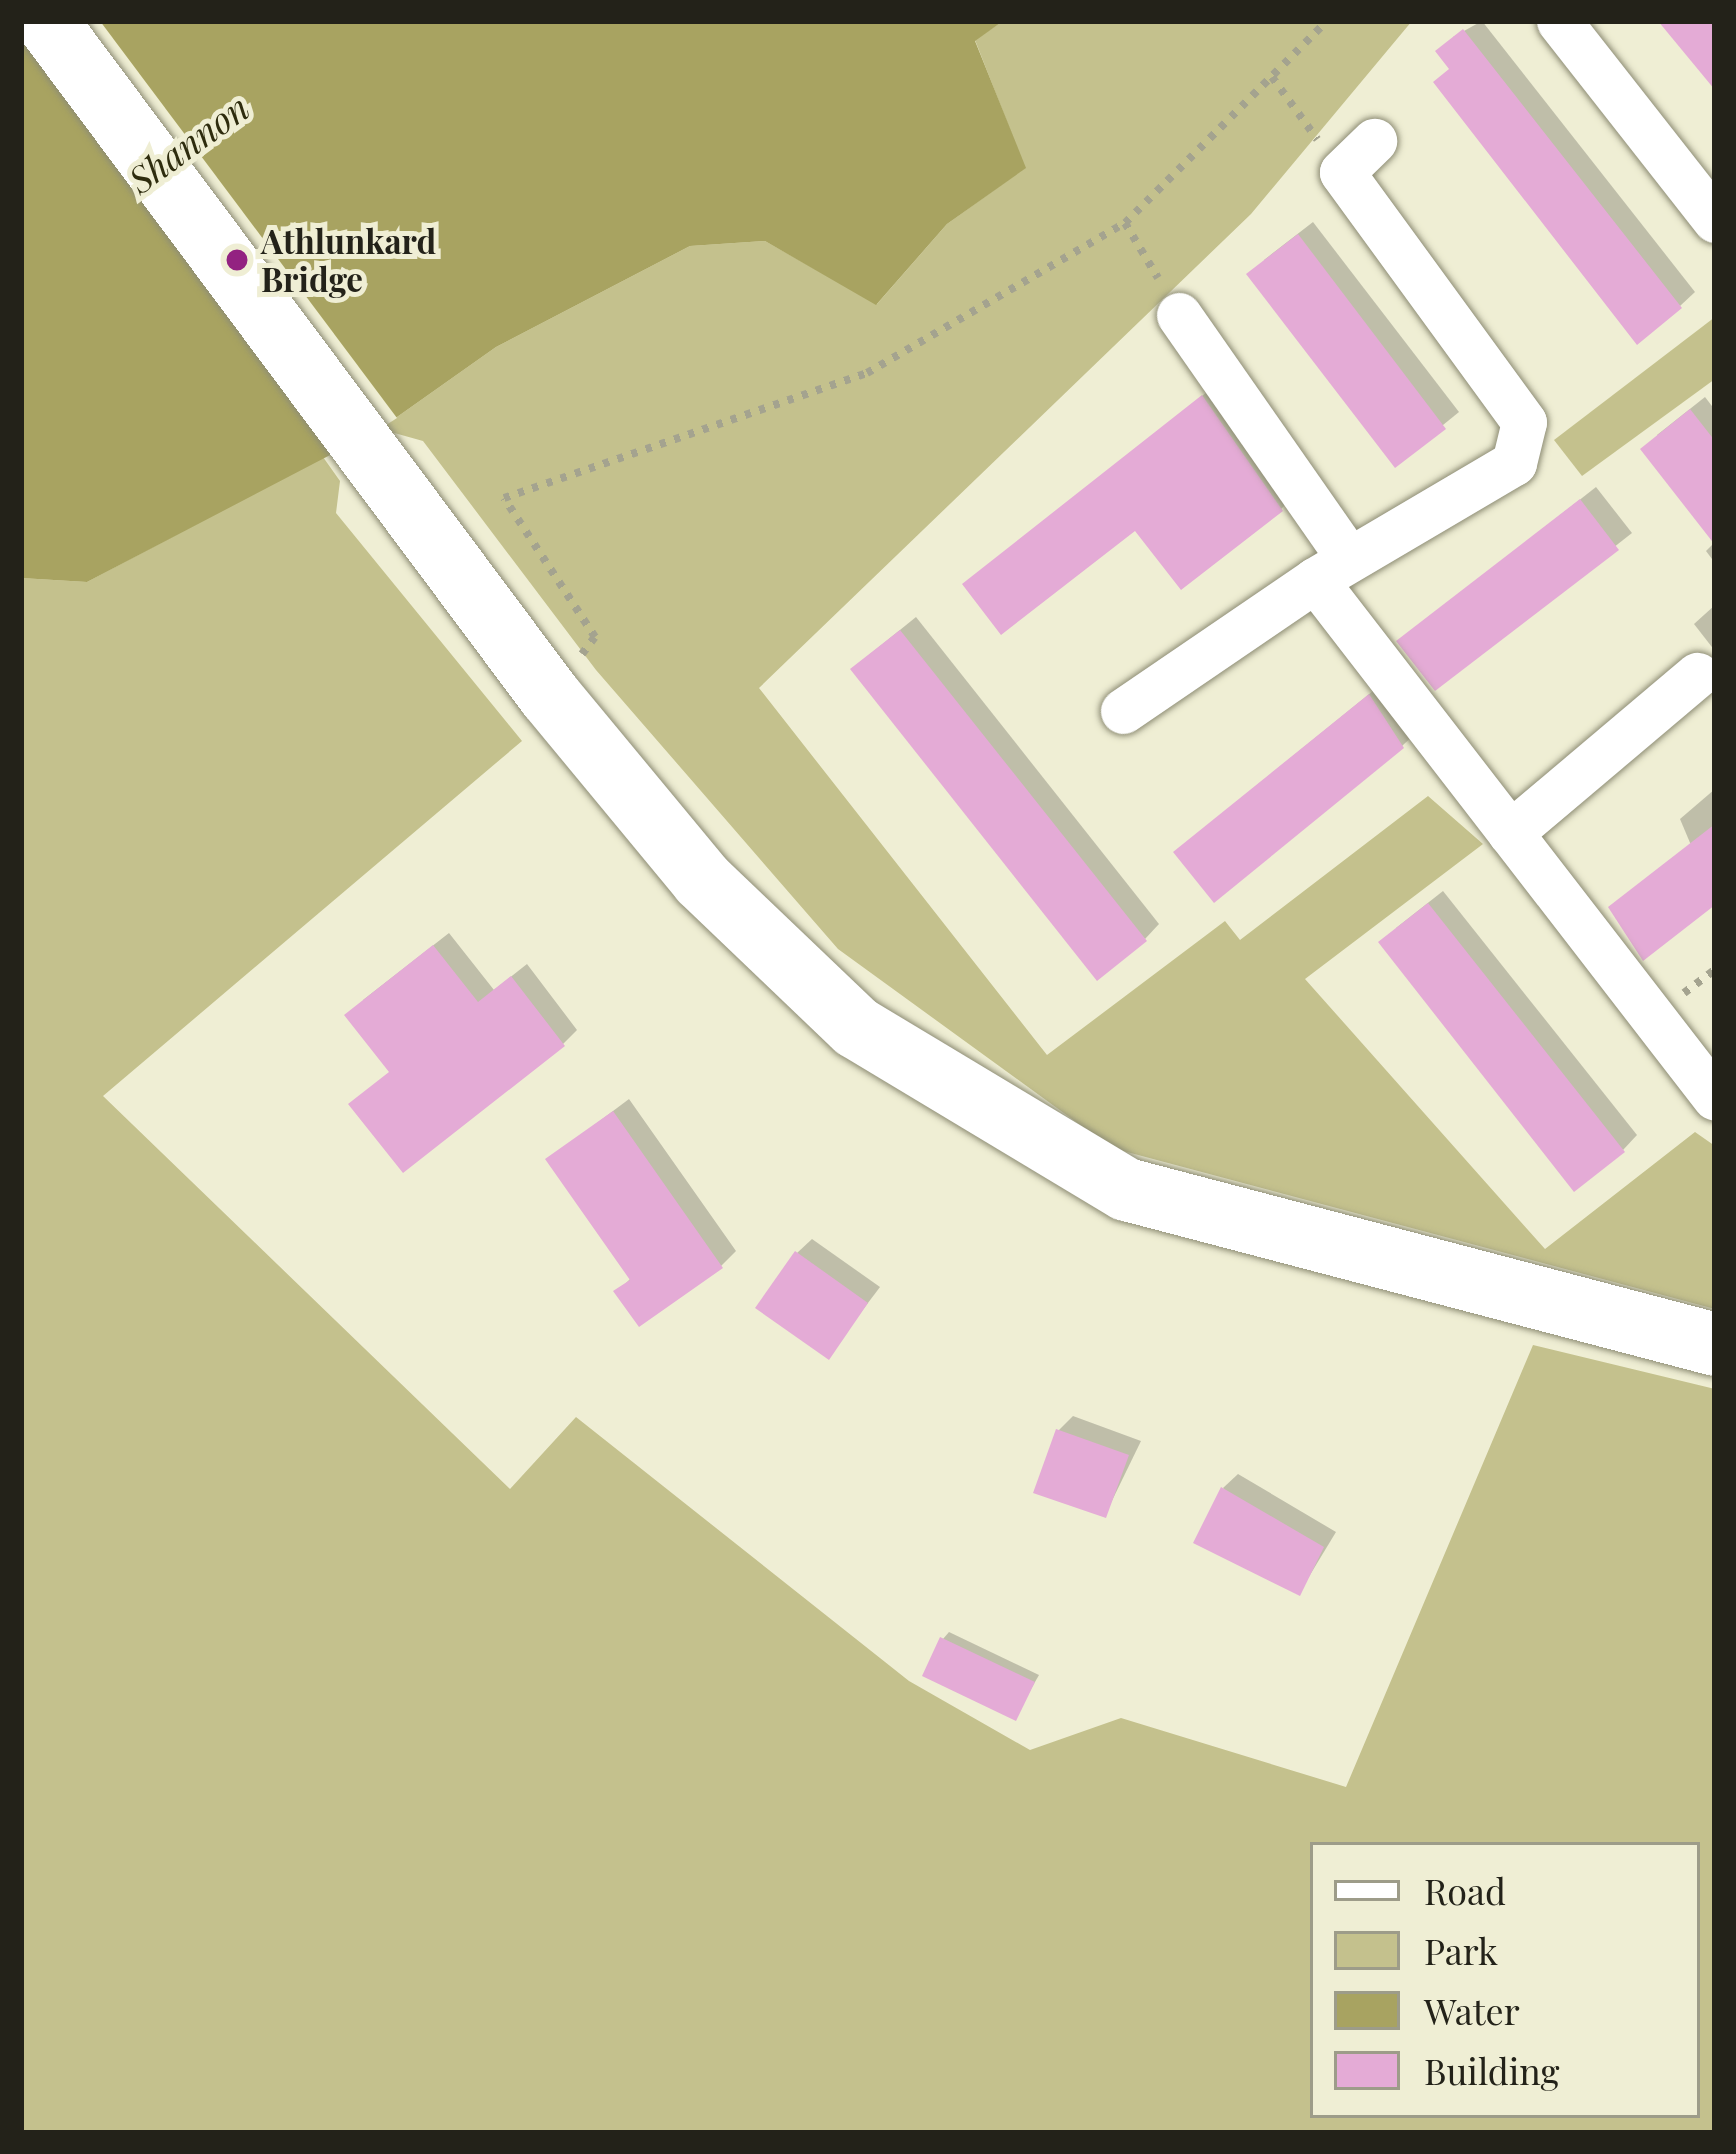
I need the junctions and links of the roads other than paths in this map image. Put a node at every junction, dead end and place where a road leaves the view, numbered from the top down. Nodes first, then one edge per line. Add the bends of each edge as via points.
1 (46, 21) edge
2 (1558, 21) edge
3 (1342, 169) road end
4 (1715, 220) edge
5 (1179, 315) road end
6 (1332, 569) junction
7 (1697, 676) dead end
8 (1123, 711) dead end
9 (1510, 832) junction
10 (1715, 1098) edge
11 (1715, 1344) edge

1 - 11 main road via 549,695 701,879 856,1027 1010,1128 1126,1189
2 - 4 street
3 - 6 street via 1525,422 1514,463
5 - 6 street
6 - 8 street
6 - 9 street
7 - 9 street
9 - 10 street

